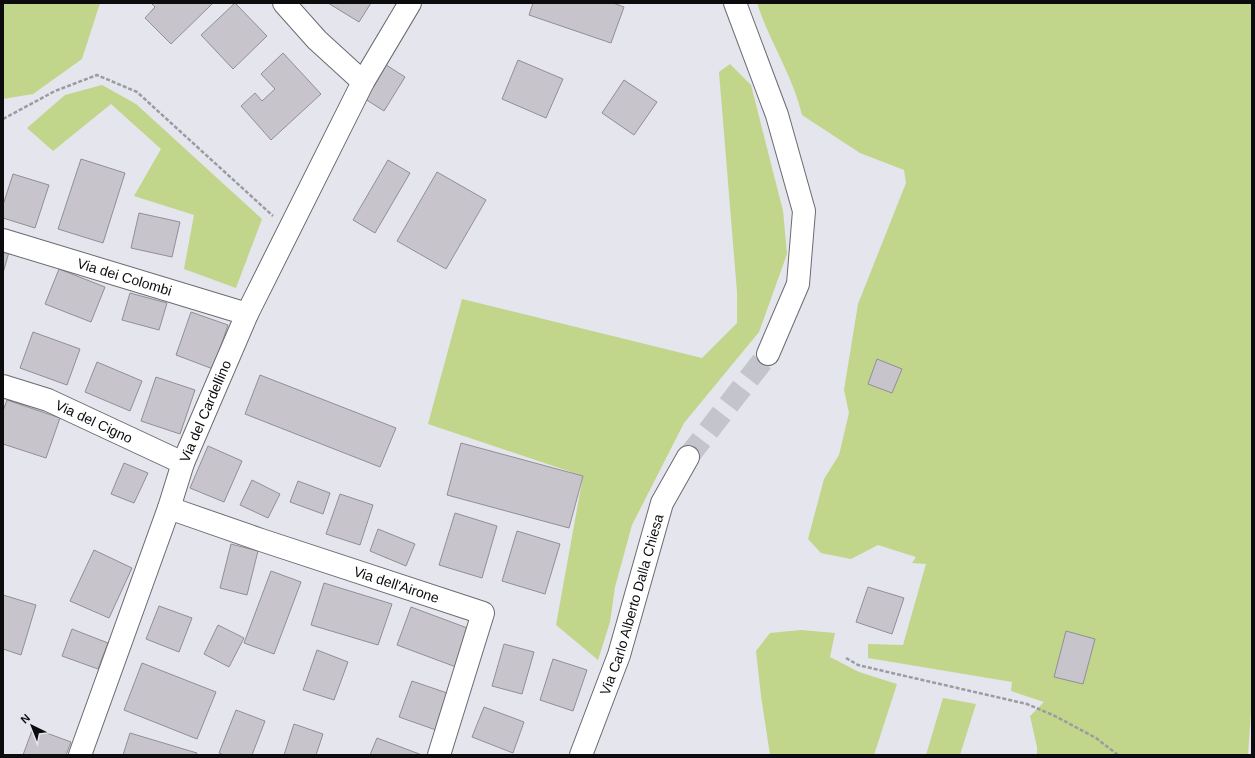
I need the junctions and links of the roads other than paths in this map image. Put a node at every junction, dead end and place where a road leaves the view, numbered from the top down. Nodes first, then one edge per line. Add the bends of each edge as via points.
1 (284, 3) edge
2 (410, 3) edge
3 (735, 3) edge
4 (363, 82) junction
5 (3, 240) edge
6 (247, 314) junction
7 (768, 354) tunnel mouth
8 (3, 386) edge
9 (688, 457) tunnel mouth
10 (183, 463) junction
11 (169, 508) junction
12 (80, 755) edge
13 (439, 755) edge
14 (582, 755) edge

1 - 4 street via 317,40
2 - 4 street, Via del Cardellino
3 - 7 street via 777,115 804,211 798,284
4 - 6 street, Via del Cardellino
5 - 6 street, Via dei Colombi
6 - 10 street, Via del Cardellino
8 - 10 street, Via del Cigno via 48,400
9 - 14 street, Via Carlo Alberto Dalla Chiesa via 662,504 619,655
10 - 11 street, Via del Cardellino
11 - 12 street, Via del Cardellino
11 - 13 street, Via dell'Airone via 483,613

